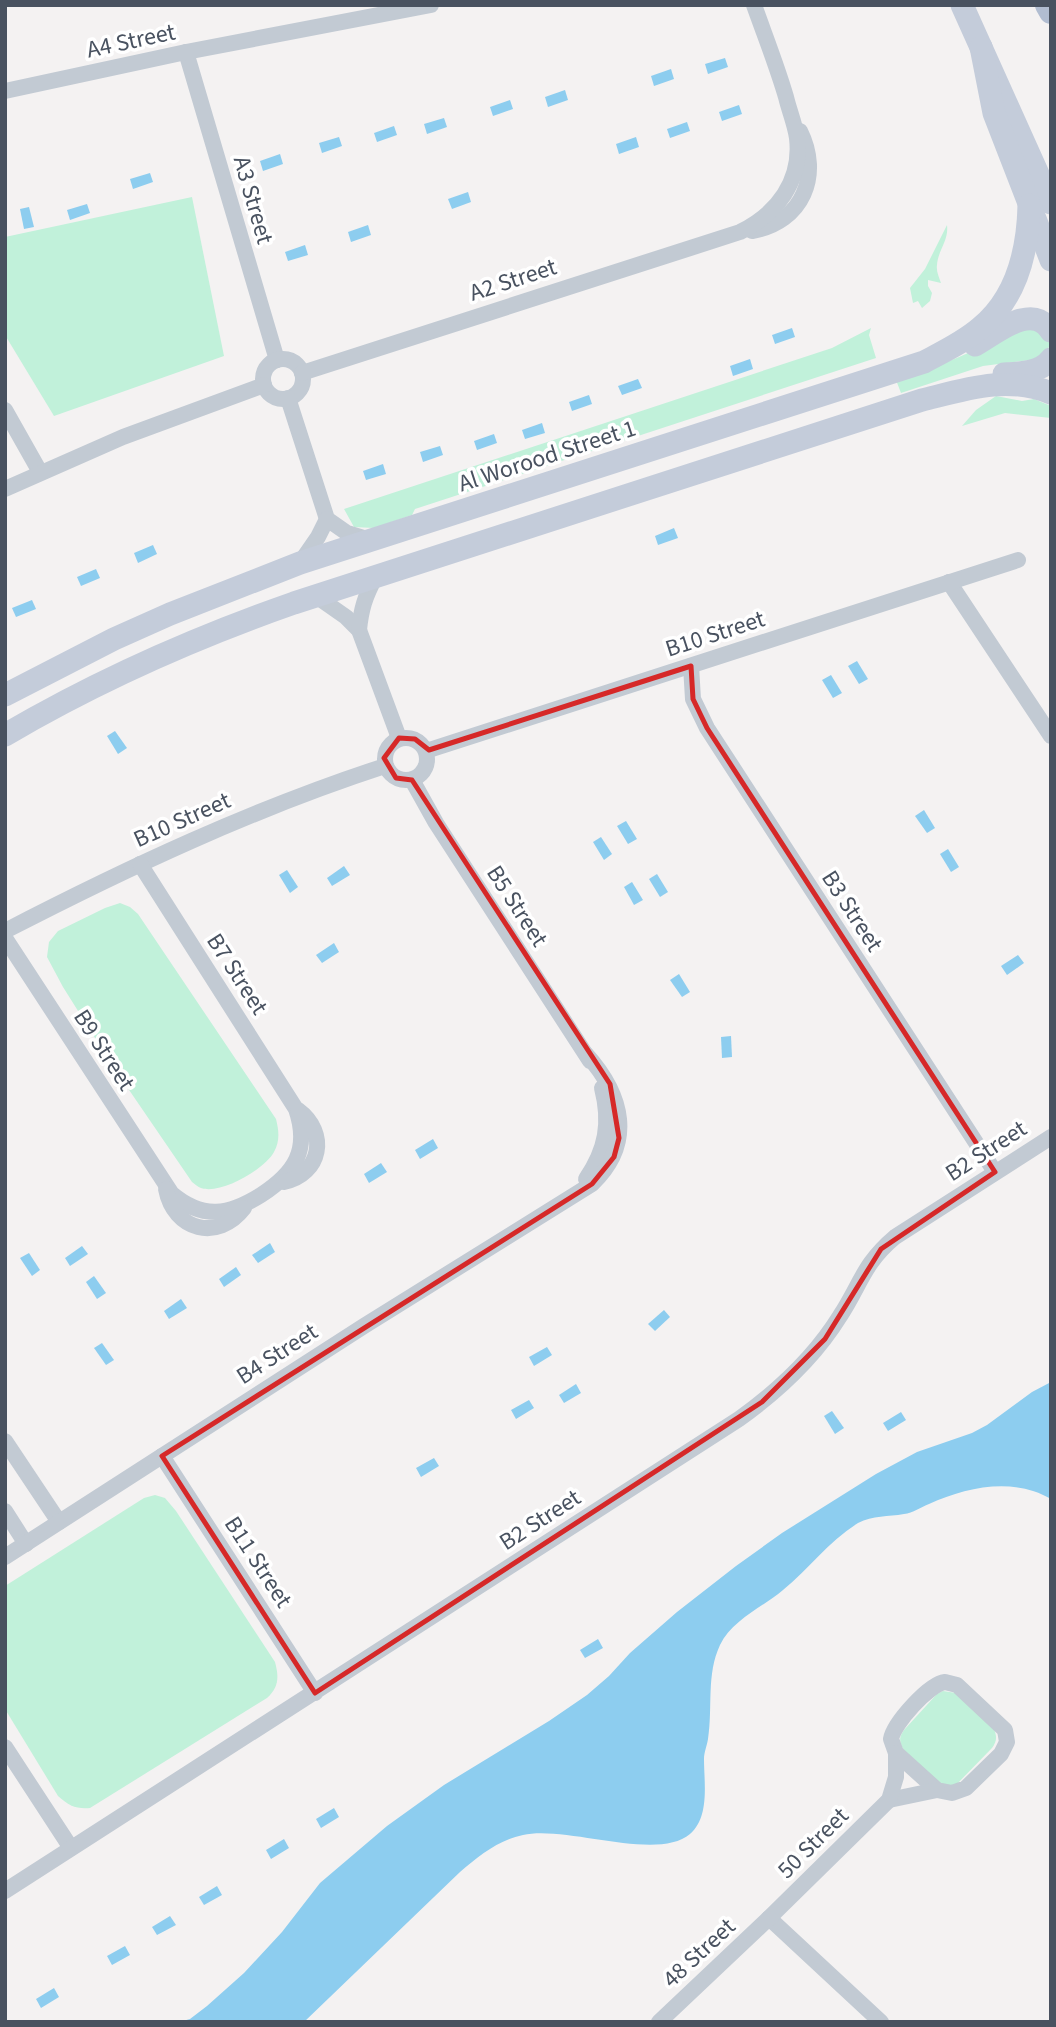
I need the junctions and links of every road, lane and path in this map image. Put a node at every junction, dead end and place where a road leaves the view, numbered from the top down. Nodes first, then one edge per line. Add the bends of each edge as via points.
1 (431, 5) edge
2 (754, 5) edge
3 (765, 5) edge
4 (962, 5) edge
5 (1047, 5) edge
6 (1051, 12) edge
7 (186, 52) junction
8 (778, 69) junction
9 (5, 91) edge
10 (1040, 204) edge
11 (1051, 260) edge
12 (1051, 331) edge
13 (1051, 359) edge
14 (277, 360) junction
15 (924, 362) junction
16 (302, 373) junction
17 (264, 385) junction
18 (1051, 393) edge
19 (288, 398) junction
20 (922, 400) junction
21 (5, 410) edge
22 (40, 472) junction
23 (5, 489) edge
24 (327, 519) junction
25 (370, 540) junction
26 (1018, 560) dead end
27 (300, 563) junction
28 (375, 578) junction
29 (949, 582) junction
30 (316, 596) junction
31 (359, 630) junction
32 (691, 666) junction
33 (5, 695) edge
34 (5, 735) edge
35 (1051, 736) edge
36 (399, 738) junction
37 (426, 751) junction
38 (385, 766) junction
39 (412, 780) junction
40 (140, 864) junction
41 (5, 931) edge
42 (5, 938) edge
43 (586, 1054) joint
44 (1051, 1137) edge
45 (995, 1172) junction
46 (247, 1204) joint
47 (5, 1441) edge
48 (162, 1456) junction
49 (5, 1511) edge
50 (59, 1522) junction
51 (26, 1544) junction
52 (5, 1557) edge
53 (315, 1693) junction
54 (5, 1747) edge
55 (897, 1753) junction
56 (937, 1790) junction
57 (889, 1800) junction
58 (71, 1848) junction
59 (5, 1891) edge
60 (769, 1918) junction
61 (659, 2022) edge
62 (881, 2022) edge

1 - 7 street, A4 Street
2 - 8 street
3 - 8 street
4 - 10 street via 981,47 995,113
5 - 6 main road
7 - 9 street, A4 Street
7 - 14 street, A3 Street
8 - 16 street, A2 Street via 792,119 808,147 809,179 796,207 784,219
10 - 11 street
10 - 15 street, Al Worood Street 1 via 1023,259 999,308 981,328
12 - 15 street via 1040,320 1019,320 965,350
13 - 20 street via 1037,370 960,382
14 - 16 street via 292,362
14 - 17 street via 265,370
15 - 25 street, Al Worood Street 1
16 - 19 street via 300,389
17 - 19 street via 273,397
17 - 22 street
18 - 20 street via 1018,383 992,384
19 - 24 street
20 - 28 street
21 - 22 street
22 - 23 street
24 - 25 street via 347,533
24 - 27 street
25 - 27 street, Al Worood Street 1
26 - 29 street, B10 Street
27 - 33 street, Al Worood Street 1 via 114,639
28 - 30 street
28 - 31 street via 366,594
29 - 32 street, B10 Street
29 - 35 street
30 - 31 street
30 - 34 street via 158,656
31 - 36 street
32 - 37 street, B10 Street
32 - 45 street, B3 Street via 693,699 707,728
36 - 37 street via 415,739
36 - 38 street via 386,749
37 - 39 street via 425,768
38 - 39 street via 396,778
38 - 40 street, B10 Street via 237,820
39 - 43 street, B5 Street
40 - 41 street, B10 Street
40 - 46 street, B7 Street via 296,1109 314,1127 317,1152 304,1174
42 - 46 street, B9 Street via 165,1187 198,1209 228,1211
43 - 48 street, B4 Street via 610,1084 617,1101 619,1138 605,1172
44 - 45 street, B2 Street
45 - 53 street, B2 Street via 881,1249 825,1339 762,1402
47 - 50 street
48 - 50 street, B4 Street
48 - 53 street, B11 Street
49 - 51 street
50 - 51 street, B4 Street
51 - 52 street, B4 Street
53 - 58 street, B2 Street
54 - 58 street
55 - 56 street
55 - 56 street via 891,1739 895,1726 934,1685 945,1682 957,1685 1005,1730 1007,1742 1001,1754 967,1788 952,1793
55 - 57 street
56 - 57 street
57 - 60 street, 50 Street
58 - 59 street, B2 Street
60 - 61 street, 48 Street
60 - 62 street

